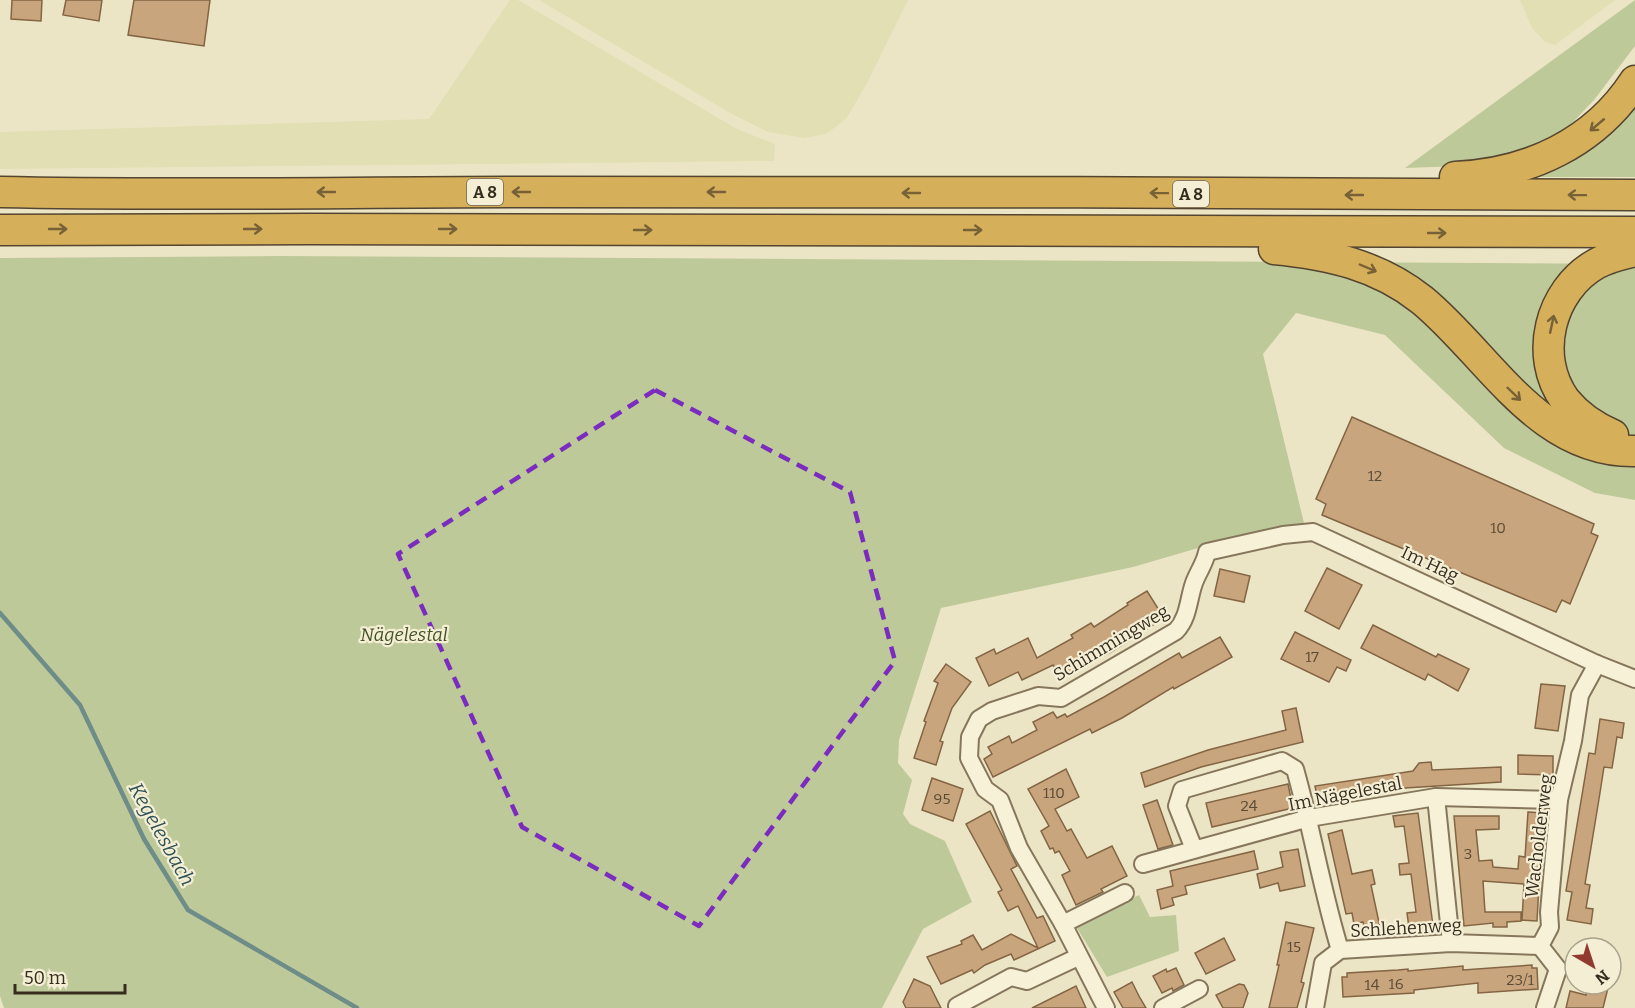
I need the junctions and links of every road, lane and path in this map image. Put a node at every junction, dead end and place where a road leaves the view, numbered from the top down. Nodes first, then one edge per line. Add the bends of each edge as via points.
1 (1635, 81) edge
2 (0, 192) edge
3 (1412, 195) junction
4 (1635, 195) edge
5 (0, 230) edge
6 (1252, 232) junction
7 (1635, 232) edge
8 (1635, 251) edge
9 (1635, 444) edge
10 (1635, 451) edge
11 (1205, 560) joint
12 (1597, 664) junction
13 (1635, 679) edge
14 (1436, 797) junction
15 (1559, 800) junction
16 (1309, 818) junction
17 (1194, 849) junction
18 (1143, 864) dead end
19 (1125, 893) dead end
20 (1063, 924) junction
21 (1451, 944) junction
22 (1540, 946) junction
23 (1340, 950) junction
24 (1078, 957) junction
25 (1199, 989) dead end
26 (957, 1006) dead end
27 (1106, 1008) edge
28 (1163, 1008) edge
29 (1315, 1008) edge
30 (1545, 1008) edge

1 -> 3 highway via 1602,122 1549,156 1497,173 1446,177
3 -> 2 highway, A 8
4 -> 3 highway, A 8
5 -> 6 highway, A 8
6 -> 7 highway, A 8
6 -> 10 highway via 1270,248 1335,257 1381,273 1421,299 1515,396 1550,424 1603,448
9 -> 8 highway via 1598,428 1579,416 1565,400 1554,379 1549,340 1556,307 1577,278 1594,264
11 - 12 street, Im Hag via 1207,552 1313,532
11 - 20 street, Schimmingweg via 1184,622 1176,631 1061,698 1038,696 1008,704 979,719 973,727 969,758 985,789 1000,800 1019,848
12 - 13 street, Im Hag
12 - 15 street, Wacholderweg via 1581,695
14 - 15 street, Im Nägelestal
14 - 16 street, Im Nägelestal
14 - 21 street
15 - 22 street, Wacholderweg via 1550,927
16 - 17 street, Im Nägelestal
16 - 17 street via 1295,769 1282,761 1182,790 1177,806
16 - 23 street
17 - 18 street, Im Nägelestal
19 - 20 street
20 - 24 street, Schimmingweg
21 - 22 street, Schlehenweg
21 - 23 street, Schlehenweg
22 - 30 street via 1558,969
23 - 29 street, Schlehenweg via 1323,963
24 - 26 street via 1027,981 1011,977
24 - 27 street, Schimmingweg
25 - 28 street

